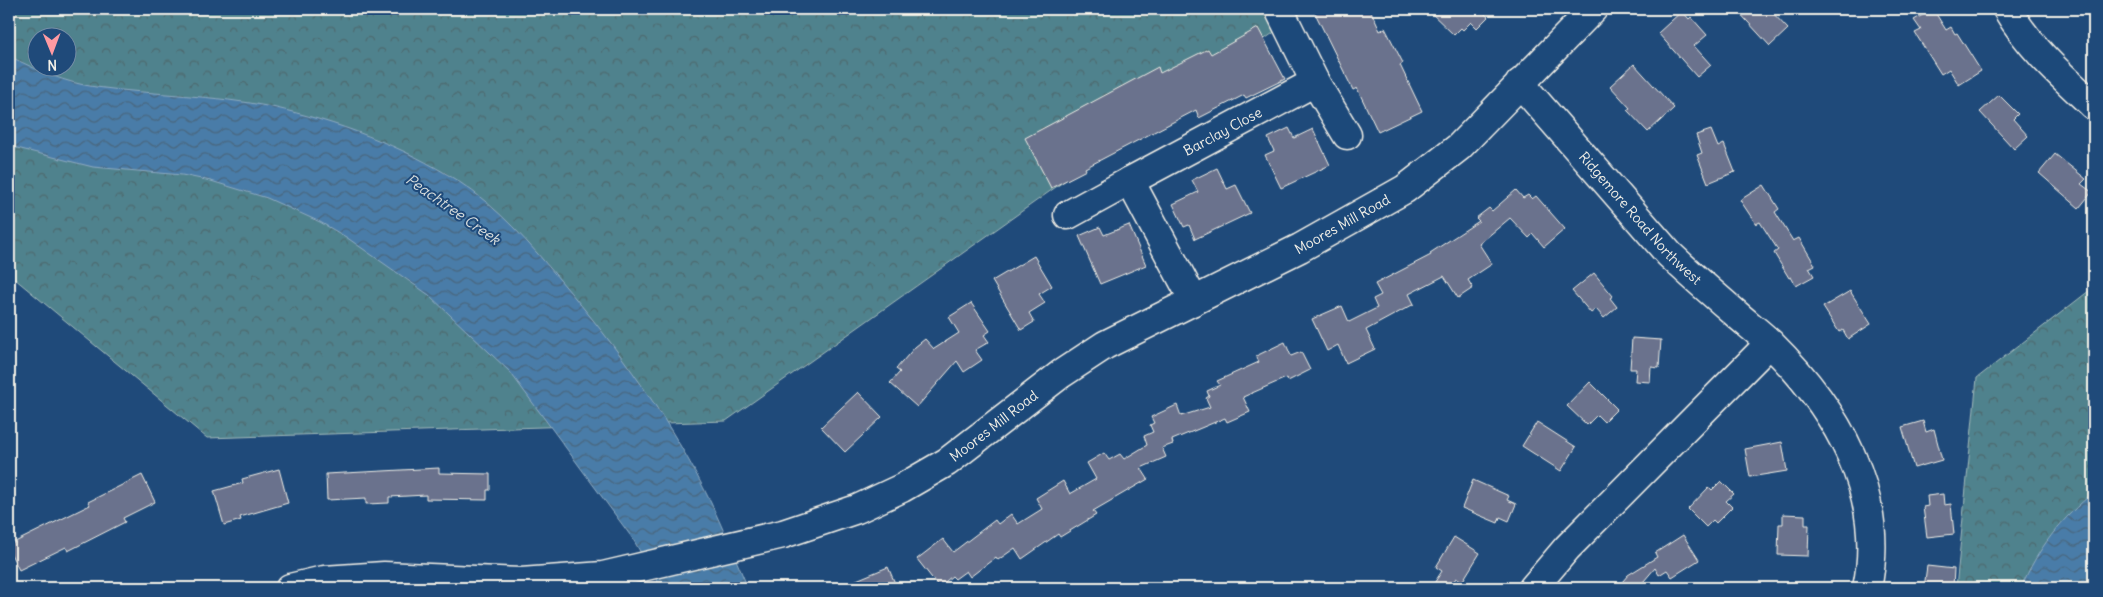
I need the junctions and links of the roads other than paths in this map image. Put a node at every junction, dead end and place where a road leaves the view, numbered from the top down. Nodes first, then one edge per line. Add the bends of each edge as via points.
1 (1279, 9) edge
2 (1593, 9) edge
3 (2007, 9) edge
4 (1314, 82) junction
5 (1520, 83) junction
6 (2094, 106) edge
7 (1347, 135) dead end
8 (1130, 181) junction
9 (1068, 215) dead end
10 (1194, 301) junction
11 (1770, 343) junction
12 (324, 584) edge
13 (290, 588) edge
14 (1533, 588) edge
15 (1867, 588) edge

1 - 4 street
2 - 5 street, Moores Mill Road
3 - 6 street via 2044,59
4 - 7 street
4 - 8 street, Barclay Close
5 - 10 street, Moores Mill Road via 1459,147 1405,189 1300,248
5 - 11 street, Ridgemore Road Northwest via 1669,254
8 - 9 street, Barclay Close
8 - 10 street
10 - 12 street, Moores Mill Road via 1105,345 1061,374 947,462 902,488 857,509 783,534 603,576 521,582 384,576
11 - 14 street via 1567,548
11 - 15 street, Ridgemore Road Northwest via 1827,410 1853,456 1869,514 1871,546
12 - 13 street, Moores Mill Road

